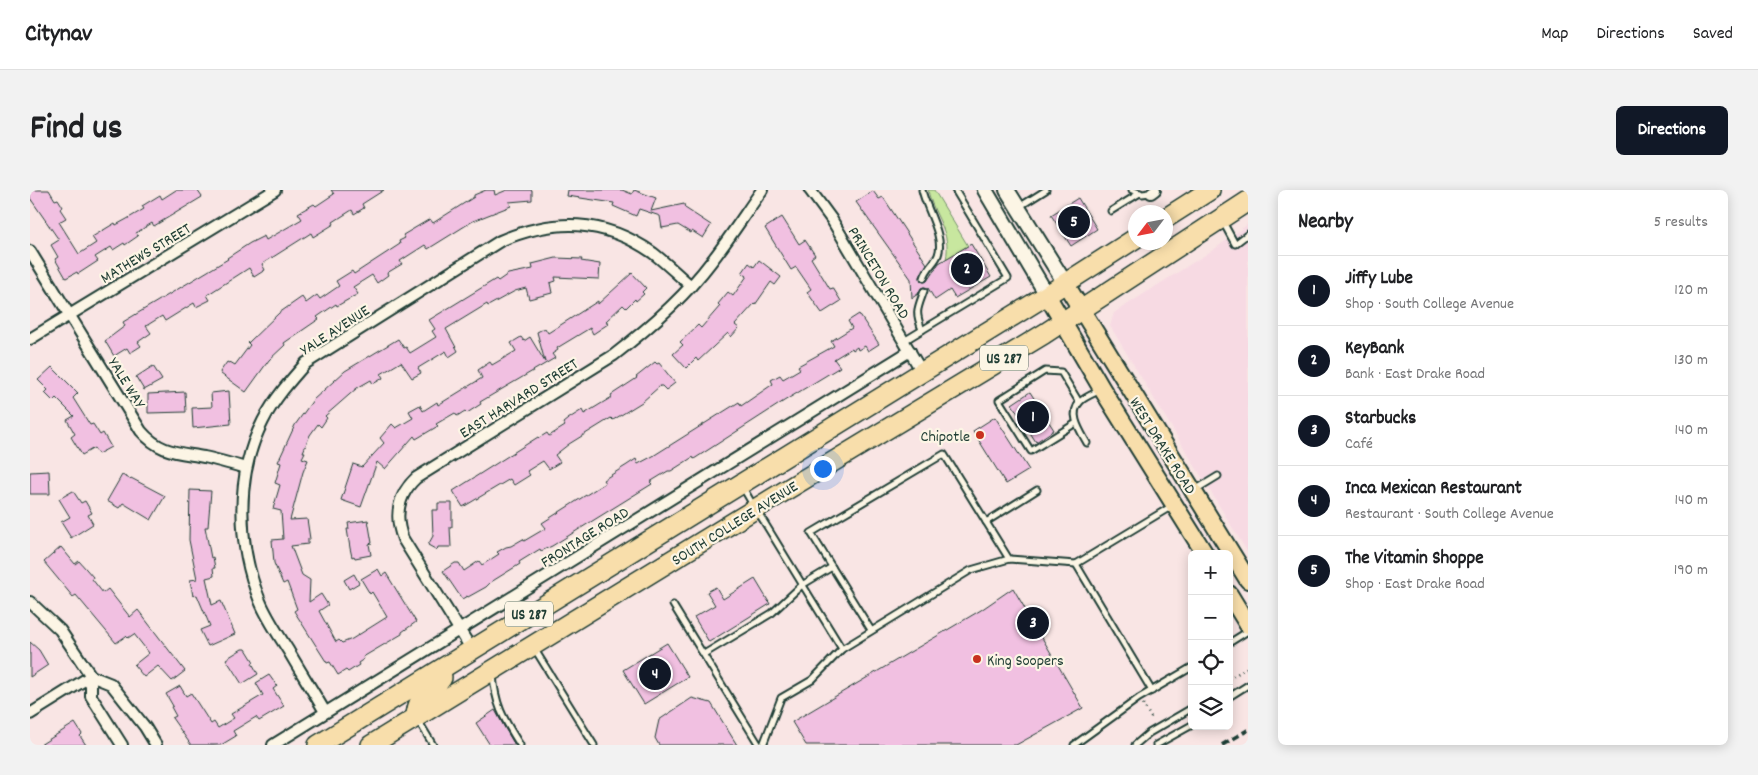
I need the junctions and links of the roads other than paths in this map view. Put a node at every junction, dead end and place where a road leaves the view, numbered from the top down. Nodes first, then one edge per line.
1 (275, 190) edge
2 (762, 190) edge
3 (810, 190) edge
4 (922, 190) edge
5 (955, 190) edge
6 (985, 190) edge
7 (1007, 190) edge
8 (1046, 190) edge
9 (1132, 190) edge
10 (1210, 190) edge
11 (1153, 191) edge
12 (1140, 193) junction
13 (1248, 201) edge
14 (1018, 207) junction
15 (1111, 211) dead end
16 (1173, 214) edge
17 (1221, 218) junction
18 (1248, 234) edge
19 (1128, 243) edge
20 (30, 251) edge
21 (924, 278) dead end
22 (1065, 283) junction
23 (691, 286) junction
24 (924, 291) dead end
25 (1047, 295) junction
26 (1081, 310) junction
27 (70, 315) junction
28 (1062, 322) junction
29 (922, 330) junction
30 (30, 339) edge
31 (904, 341) junction
32 (910, 351) junction
33 (922, 372) junction
34 (1102, 389) junction
35 (1079, 402) junction
36 (1076, 424) junction
37 (1088, 443) dead end
38 (1140, 448) junction
39 (246, 468) junction
40 (1218, 476) dead end
41 (741, 484) junction
42 (1037, 490) dead end
43 (1193, 492) junction
44 (1175, 505) junction
45 (755, 508) junction
46 (986, 522) junction
47 (1203, 550) edge
48 (1223, 550) edge
49 (1009, 560) junction
50 (1076, 564) junction
51 (832, 567) junction
52 (1239, 569) edge
53 (802, 585) junction
54 (1230, 595) edge
55 (30, 602) edge
56 (673, 605) dead end
57 (1248, 625) edge
58 (460, 630) junction
59 (872, 630) junction
60 (1248, 631) edge
61 (1233, 640) edge
62 (533, 646) junction
63 (842, 649) junction
64 (472, 650) junction
65 (704, 654) junction
66 (441, 669) junction
67 (1188, 669) edge
68 (493, 671) junction
69 (91, 676) junction
70 (1248, 685) edge
71 (1152, 690) junction
72 (1233, 694) edge
73 (1188, 710) edge
74 (325, 712) junction
75 (30, 714) edge
76 (416, 717) junction
77 (1188, 727) edge
78 (122, 745) edge
79 (156, 745) edge
80 (273, 745) edge
81 (318, 745) edge
82 (371, 745) edge
83 (433, 745) edge
84 (520, 745) edge
85 (594, 745) edge
86 (759, 745) edge
87 (763, 745) edge
88 (1074, 745) edge
89 (1135, 745) edge
90 (1156, 745) edge

1 - 27 street, MATHEWS STREET
2 - 23 street, EAST HARVARD STREET
3 - 31 street, PRINCETON ROAD
4 - 21 lane
5 - 29 lane
6 - 25 main road
7 - 14 main road
8 - 14 lane
9 - 12 lane
10 - 16 highway
11 - 12 lane
12 - 15 lane
13 - 17 highway, SOUTH COLLEGE AVENUE / US 287
14 - 22 main road
17 - 18 lane
17 - 26 highway, SOUTH COLLEGE AVENUE / US 287
19 - 22 highway, SOUTH COLLEGE AVENUE / US 287
20 - 27 street, YALE WAY
22 - 25 highway, SOUTH COLLEGE AVENUE / US 287
22 - 26 main road, WEST DRAKE ROAD
23 - 39 street, YALE AVENUE
23 - 58 street, EAST HARVARD STREET
24 - 29 lane
25 - 28 main road, WEST DRAKE ROAD
25 - 33 highway, SOUTH COLLEGE AVENUE / US 287
26 - 28 highway, SOUTH COLLEGE AVENUE / US 287
26 - 43 main road, WEST DRAKE ROAD
27 - 30 street, MATHEWS STREET
27 - 39 street, YALE WAY
28 - 34 main road, WEST DRAKE ROAD
28 - 45 highway, SOUTH COLLEGE AVENUE / US 287
29 - 31 lane
31 - 32 street, PRINCETON ROAD
32 - 33 street, PRINCETON ROAD
32 - 58 street, FRONTAGE ROAD
33 - 41 highway, SOUTH COLLEGE AVENUE / US 287
34 - 35 lane
34 - 38 main road, WEST DRAKE ROAD
35 - 36 lane
35 - 36 lane
36 - 37 lane
38 - 43 main road
38 - 44 main road, WEST DRAKE ROAD
39 - 74 street, YALE AVENUE
40 - 43 lane
41 - 45 lane
41 - 64 highway, SOUTH COLLEGE AVENUE / US 287
42 - 46 lane
43 - 52 main road, WEST DRAKE ROAD
44 - 47 main road, WEST DRAKE ROAD
44 - 48 main road
44 - 50 lane
45 - 53 lane
45 - 62 highway, SOUTH COLLEGE AVENUE / US 287
46 - 49 lane
46 - 51 lane
49 - 50 lane
49 - 59 lane
50 - 71 lane
51 - 53 lane
51 - 59 lane
53 - 63 lane
53 - 65 lane
54 - 57 main road
55 - 69 street
56 - 65 lane
58 - 64 street, EAST HARVARD STREET
58 - 74 street, FRONTAGE ROAD
59 - 63 lane
60 - 61 lane
62 - 68 highway, SOUTH COLLEGE AVENUE / US 287
62 - 85 lane
63 - 87 lane
64 - 66 highway, SOUTH COLLEGE AVENUE / US 287
65 - 86 lane
66 - 76 highway
66 - 81 highway, SOUTH COLLEGE AVENUE / US 287
67 - 71 lane
68 - 76 highway, SOUTH COLLEGE AVENUE / US 287
68 - 84 lane
69 - 75 street
69 - 78 street
69 - 79 street
70 - 72 lane
71 - 88 lane
73 - 89 lane
74 - 80 street, FRONTAGE ROAD
76 - 82 highway, SOUTH COLLEGE AVENUE / US 287
76 - 83 lane
77 - 90 lane

